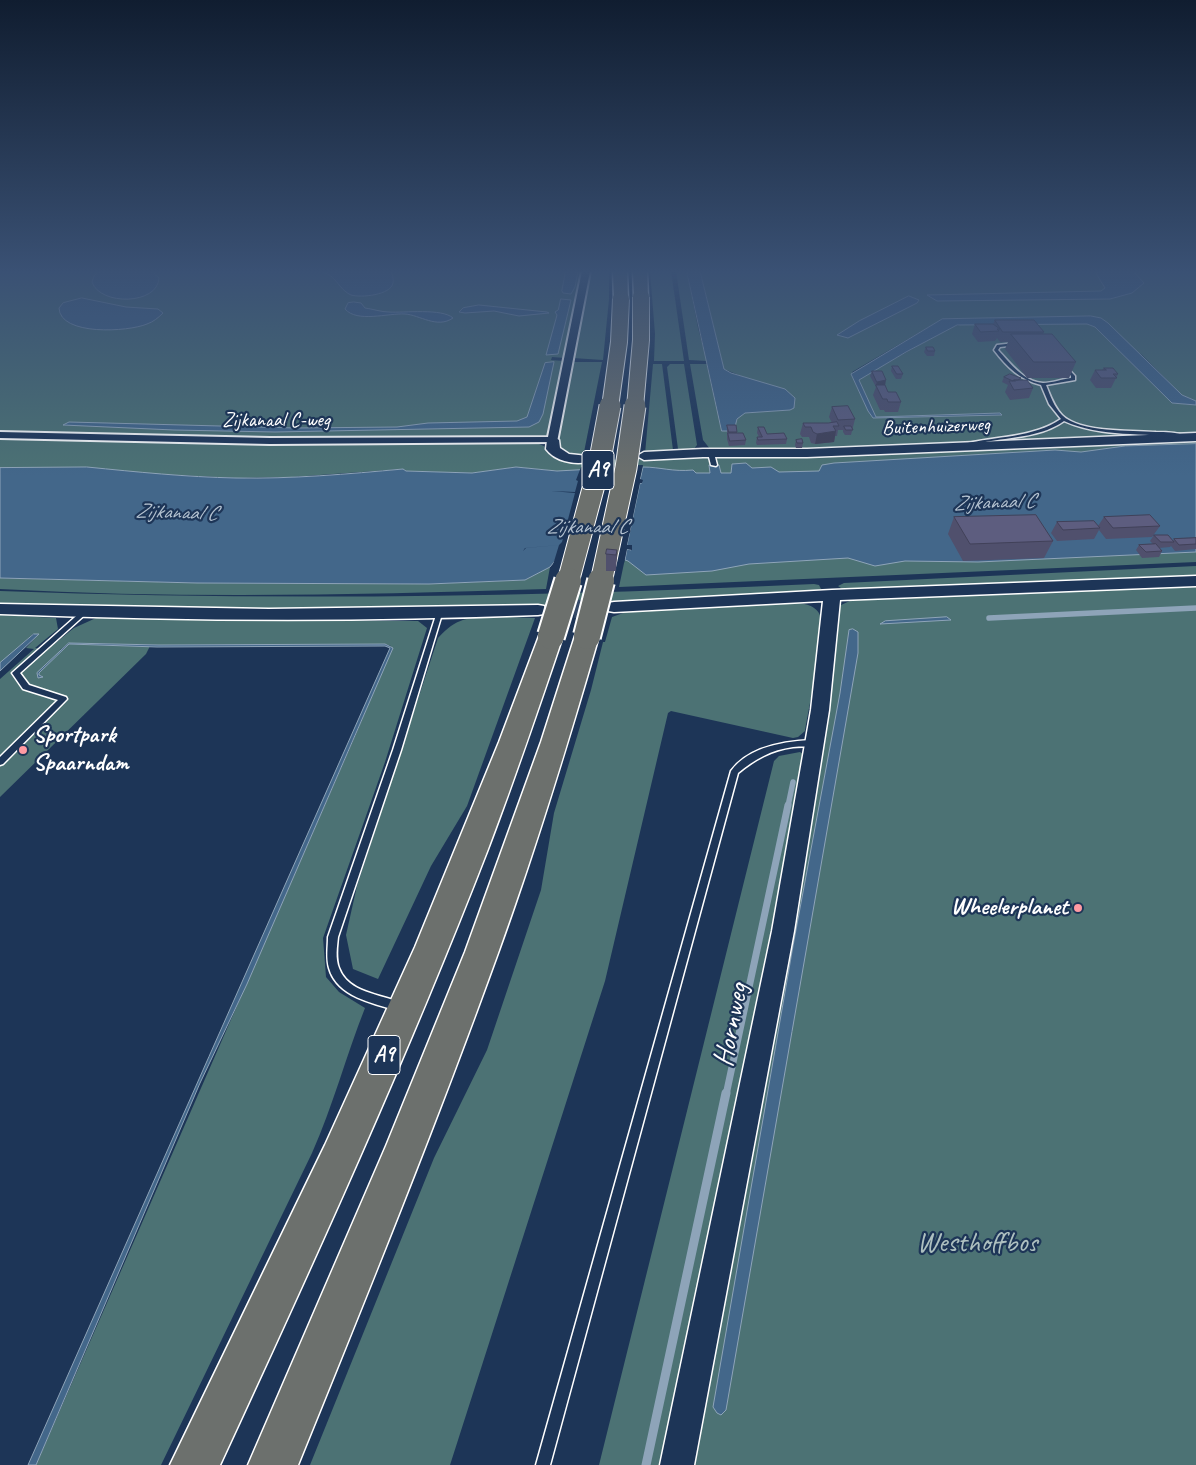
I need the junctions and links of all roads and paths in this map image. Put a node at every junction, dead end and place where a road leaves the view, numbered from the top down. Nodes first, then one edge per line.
1 (573, 339) edge
2 (618, 339) edge
3 (640, 339) edge
4 (1025, 344) edge
5 (1060, 360) edge
6 (1043, 384) junction
7 (1064, 419) junction
8 (0, 435) edge
9 (1194, 437) edge
10 (553, 440) junction
11 (965, 445) junction
12 (644, 456) dead end
13 (583, 459) dead end
14 (712, 459) joint
15 (1196, 581) edge
16 (832, 595) junction
17 (614, 607) tunnel mouth
18 (0, 609) edge
19 (85, 612) junction
20 (439, 614) junction
21 (544, 623) junction
22 (814, 743) junction
23 (0, 762) edge
24 (405, 1008) junction
25 (195, 1465) edge
26 (272, 1465) edge
27 (543, 1465) edge
28 (677, 1465) edge

1 - 10 street
2 - 21 highway, A9, bridge
3 - 26 highway, A9, bridge
4 - 6 lane
5 - 6 lane
6 - 7 lane
7 - 9 lane
7 - 11 lane
8 - 10 street, Zijkanaal C-weg
9 - 11 street, Buitenhuizerweg
10 - 13 street
11 - 14 street, Buitenhuizerweg
12 - 14 street, Buitenhuizerweg
15 - 16 street
16 - 17 street
16 - 22 street, Hornweg
18 - 19 street
19 - 20 street
19 - 23 lane
20 - 21 street
20 - 24 lane
21 - 24 highway, A9
22 - 27 lane
22 - 28 street, Hornweg
24 - 25 highway, A9

